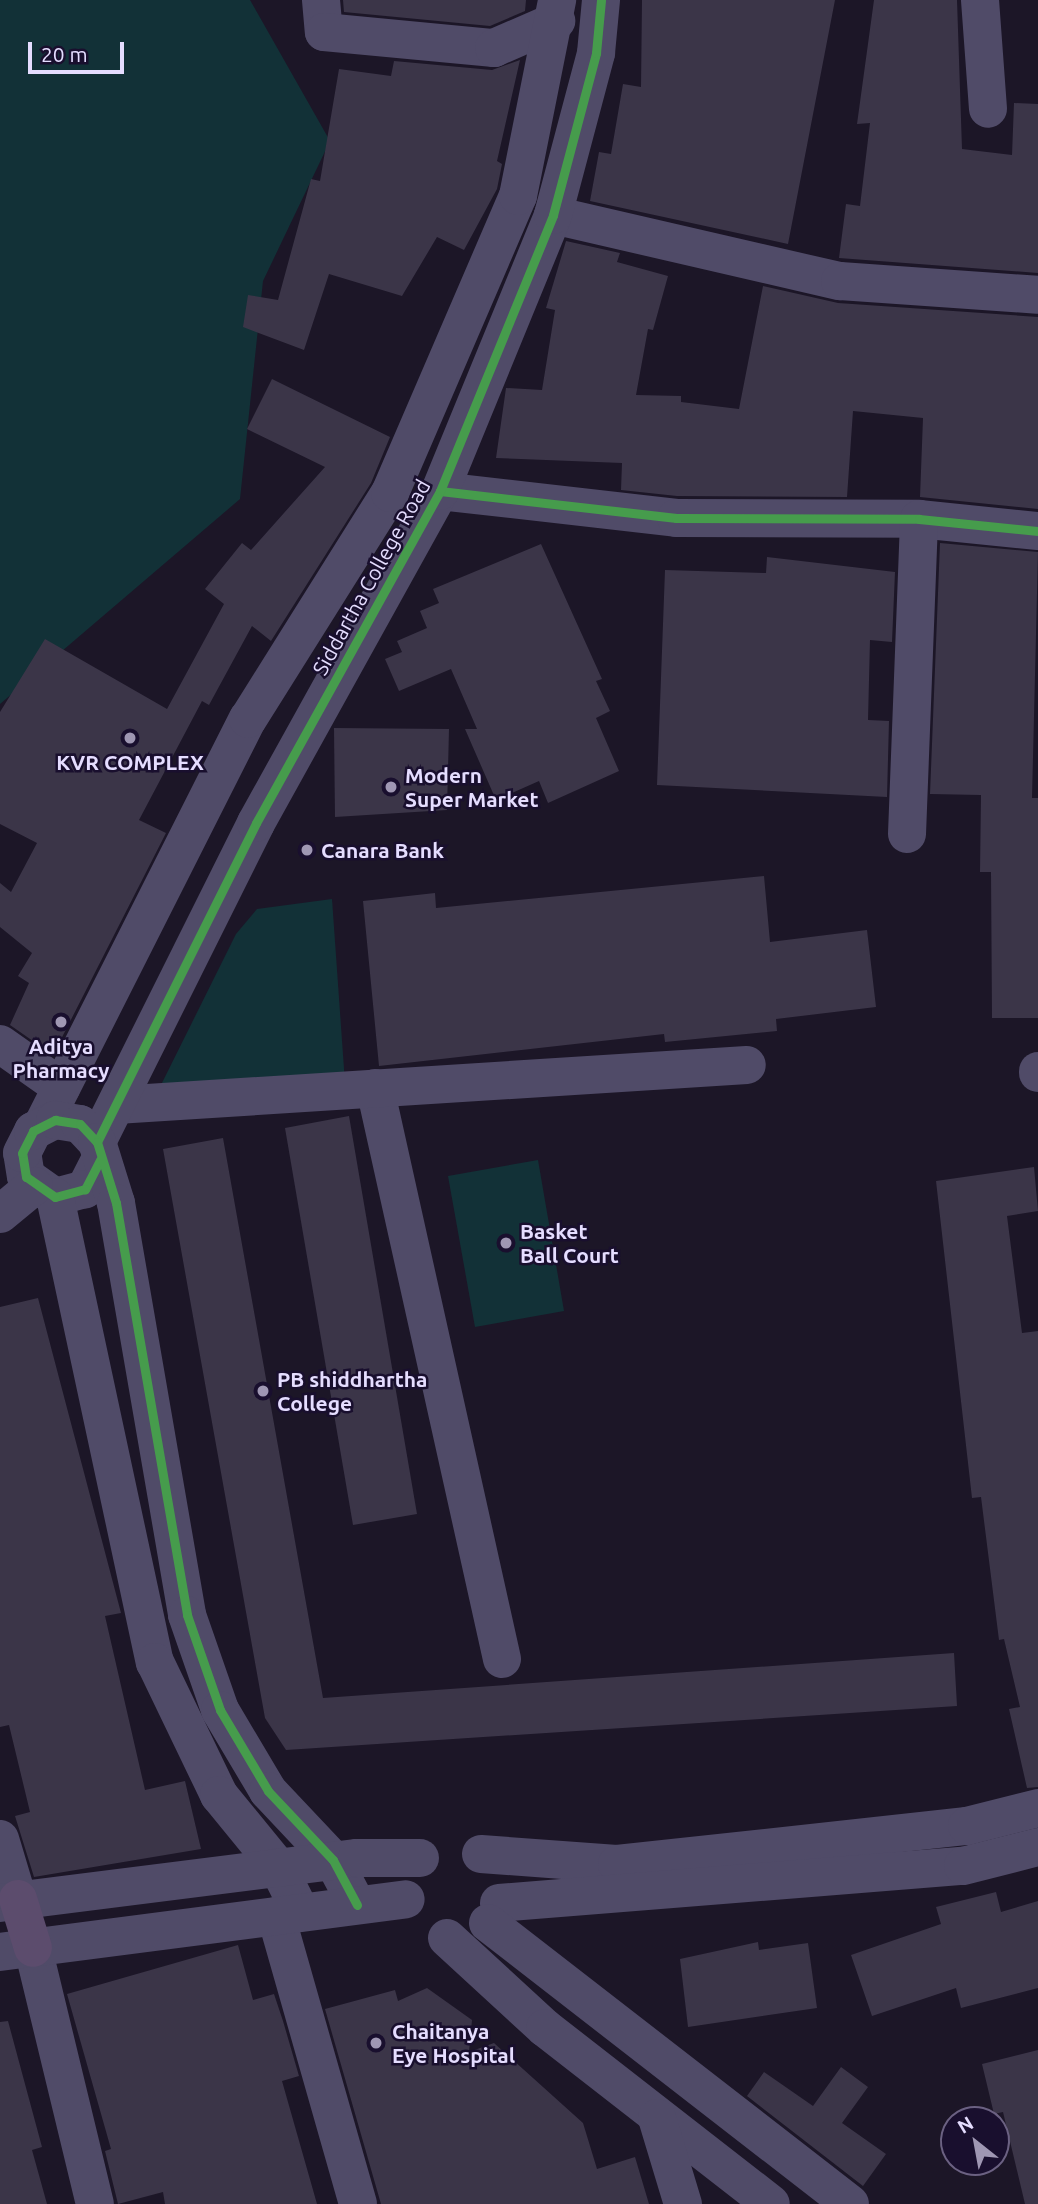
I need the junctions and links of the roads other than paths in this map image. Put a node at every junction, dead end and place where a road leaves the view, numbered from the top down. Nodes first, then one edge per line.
1 (321, 0) edge
2 (601, 0) edge
3 (980, 0) edge
4 (556, 11) edge
5 (988, 109) dead end
6 (553, 215) junction
7 (1038, 295) edge
8 (440, 491) junction
9 (919, 519) junction
10 (1038, 531) edge
11 (907, 834) dead end
12 (0, 1044) edge
13 (747, 1065) dead end
14 (61, 1087) junction
15 (375, 1088) junction
16 (116, 1105) junction
17 (98, 1151) junction
18 (31, 1165) edge
19 (0, 1214) edge
20 (502, 1659) dead end
21 (1038, 1808) edge
22 (0, 1839) edge
23 (1038, 1847) edge
24 (481, 1854) junction
25 (420, 1858) junction
26 (333, 1860) junction
27 (278, 1867) junction
28 (406, 1899) junction
29 (9, 1901) edge
30 (357, 1905) junction
31 (493, 1913) junction
32 (289, 1914) junction
33 (447, 1938) junction
34 (16, 1950) edge
35 (657, 2118) junction
36 (95, 2204) edge
37 (358, 2204) edge
38 (684, 2204) edge
39 (771, 2204) edge
40 (850, 2204) edge

1 - 4 street
2 - 6 street, Siddartha College Road
3 - 5 street
4 - 14 street, Siddartha College Road
6 - 7 street
6 - 8 street, Siddartha College Road
8 - 9 street
8 - 16 street, Siddartha College Road
9 - 10 street
9 - 11 street
12 - 14 street
13 - 15 street
14 - 18 street, Siddartha College Road
15 - 16 street
15 - 20 street
16 - 17 street, Siddartha College Road
17 - 18 street
17 - 18 street, Siddartha College Road
17 - 26 street
18 - 19 street
18 - 27 street
21 - 24 street
22 - 29 street
23 - 31 street
24 - 25 street
24 - 31 street
25 - 26 street
25 - 28 street
26 - 27 street
26 - 30 street
27 - 29 street
27 - 32 street
28 - 30 street
28 - 33 street
29 - 34 main road
30 - 32 street
31 - 33 street
31 - 40 street
32 - 34 street
32 - 37 street
33 - 35 street
34 - 36 street
35 - 38 street
35 - 39 street

